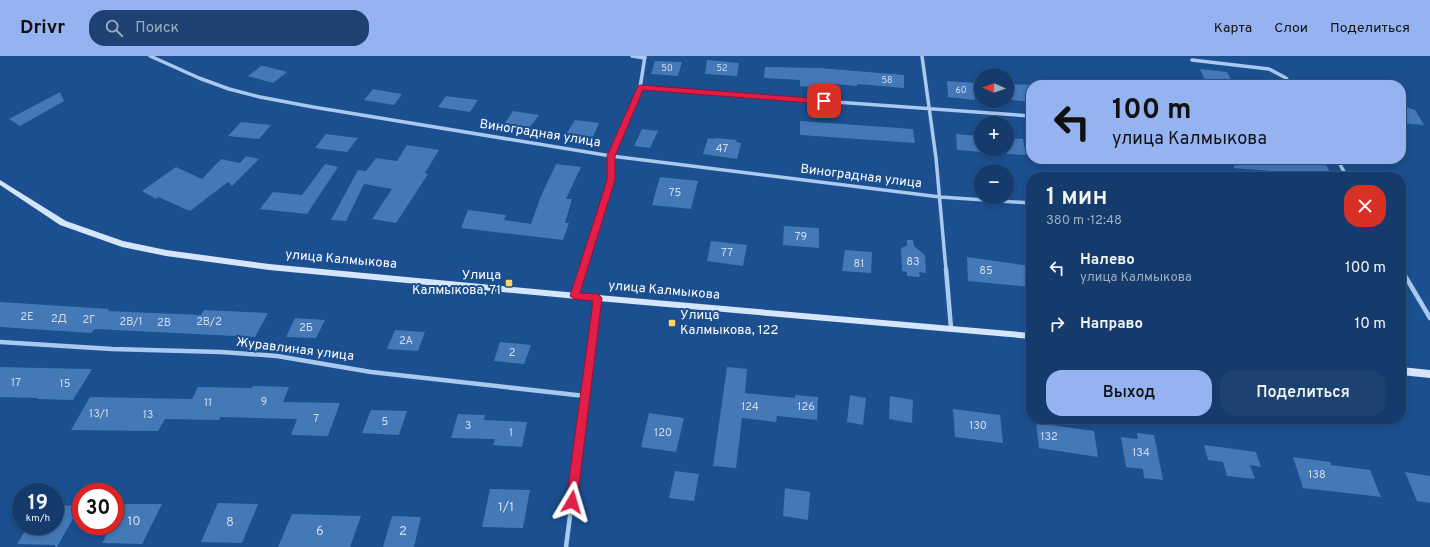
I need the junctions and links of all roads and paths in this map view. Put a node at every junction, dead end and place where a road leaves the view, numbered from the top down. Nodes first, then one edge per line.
1 (150, 56) edge
2 (632, 56) edge
3 (922, 56) edge
4 (645, 57) edge
5 (1192, 60) dead end
6 (1287, 80) edge
7 (640, 88) junction
8 (931, 109) junction
9 (1026, 116) edge
10 (611, 156) junction
11 (0, 182) edge
12 (940, 197) junction
13 (1026, 203) edge
14 (1406, 277) edge
15 (574, 296) junction
16 (598, 298) junction
17 (1430, 318) edge
18 (950, 328) junction
19 (1026, 336) edge
20 (0, 342) edge
21 (1406, 372) edge
22 (1430, 374) edge
23 (585, 396) junction
24 (566, 547) edge

1 - 10 street, Виноградная улица
2 - 4 street
3 - 8 street
4 - 7 street
5 - 6 street
7 - 8 street
7 - 10 street
8 - 9 street
8 - 12 street
10 - 12 street, Виноградная улица
10 - 15 street
11 - 15 main road, улица Калмыкова
12 - 13 street, Виноградная улица
12 - 18 street
14 - 17 street
15 - 16 main road, улица Калмыкова
16 - 18 main road, улица Калмыкова
16 - 23 street
18 - 19 main road, улица Калмыкова
20 - 23 street, Журавлиная улица
21 - 22 main road
23 - 24 street

